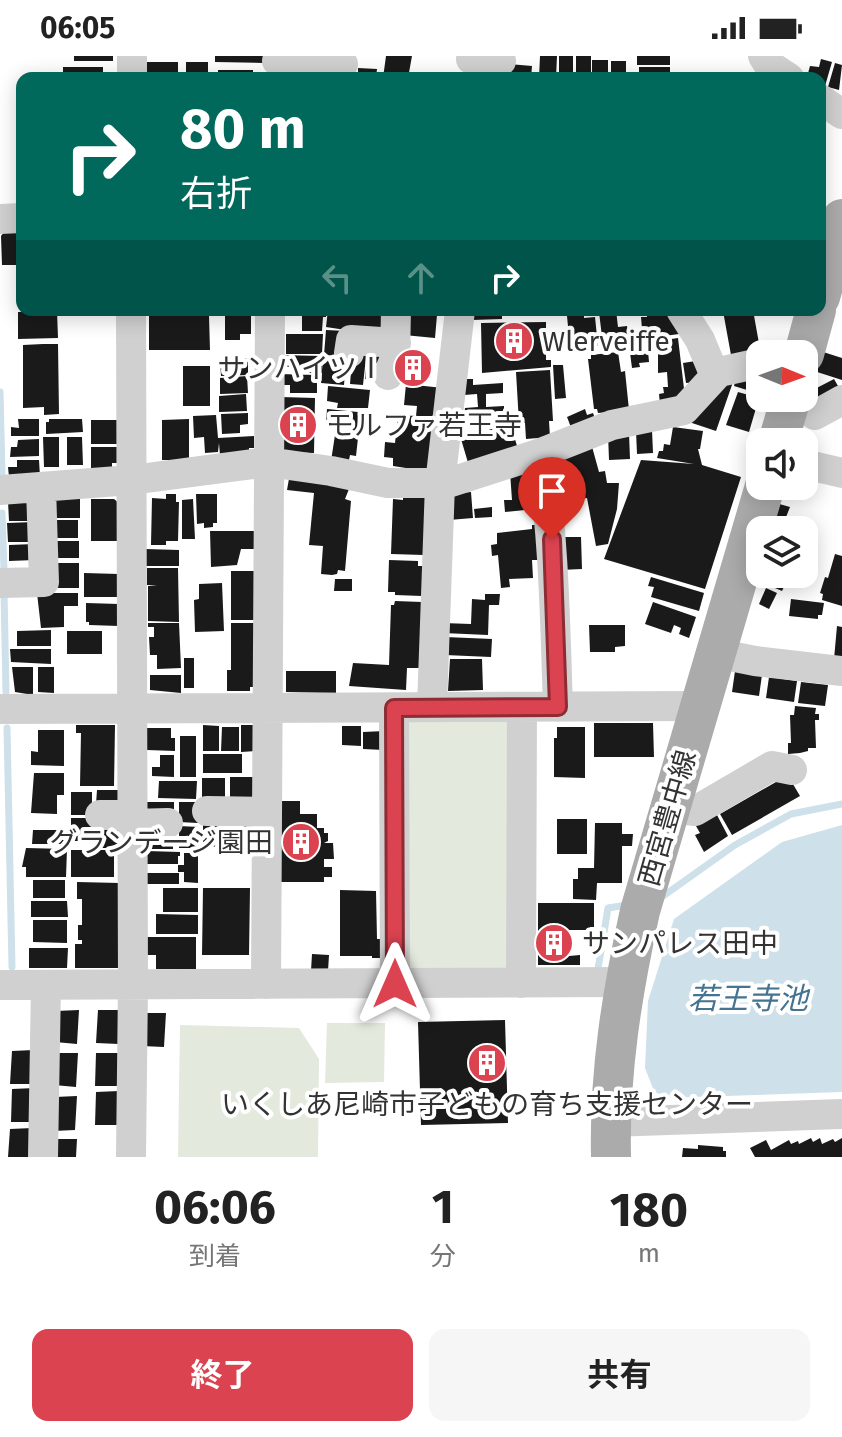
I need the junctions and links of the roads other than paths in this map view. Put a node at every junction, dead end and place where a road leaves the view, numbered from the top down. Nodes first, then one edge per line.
1 (763, 56) edge
2 (501, 61) dead end
3 (343, 64) dead end
4 (470, 64) edge
5 (276, 65) edge
6 (780, 72) edge
7 (837, 219) edge
8 (826, 269) edge
9 (131, 316) edge
10 (270, 316) edge
11 (396, 316) edge
12 (459, 316) edge
13 (685, 316) edge
14 (814, 316) edge
15 (808, 340) edge
16 (396, 343) junction
17 (349, 353) dead end
18 (746, 366) edge
19 (388, 375) dead end
20 (715, 376) junction
21 (842, 400) edge
22 (811, 412) edge
23 (541, 453) junction
24 (268, 462) junction
25 (818, 467) edge
26 (842, 473) edge
27 (131, 480) junction
28 (440, 484) junction
29 (41, 487) junction
30 (0, 490) edge
31 (761, 500) edge
32 (0, 583) edge
33 (715, 653) junction
34 (842, 671) edge
35 (699, 706) junction
36 (432, 707) junction
37 (522, 707) junction
38 (558, 707) junction
39 (267, 708) junction
40 (394, 708) junction
41 (0, 709) edge
42 (132, 709) junction
43 (792, 770) dead end
44 (669, 808) junction
45 (207, 811) dead end
46 (267, 812) junction
47 (100, 815) dead end
48 (132, 819) junction
49 (168, 823) dead end
50 (625, 982) junction
51 (521, 983) junction
52 (266, 984) junction
53 (395, 984) junction
54 (0, 985) edge
55 (133, 992) junction
56 (46, 995) junction
57 (842, 1114) edge
58 (610, 1139) edge
59 (43, 1157) edge
60 (131, 1157) edge

1 - 6 street
2 - 4 street
3 - 5 street
7 - 8 main road
9 - 27 street
10 - 24 street
11 - 16 street
12 - 28 street
13 - 20 street
14 - 15 main road
16 - 17 street
16 - 19 street
18 - 20 street
20 - 23 street
21 - 22 street
23 - 28 street
23 - 38 street
24 - 27 street
24 - 28 street
24 - 39 street
25 - 26 street
27 - 29 street
27 - 42 street
28 - 36 street
29 - 30 street
29 - 32 street
31 - 33 main road, 西宮豊中線
33 - 34 street
33 - 35 main road, 西宮豊中線
35 - 38 street
35 - 44 main road, 西宮豊中線
36 - 37 street
36 - 40 street
37 - 38 street
37 - 51 street
39 - 40 street
39 - 42 street
39 - 46 street
40 - 53 street
41 - 42 street
42 - 48 street
43 - 44 street
44 - 50 main road, 西宮豊中線
45 - 46 street
46 - 52 street
47 - 48 street
48 - 49 street
48 - 55 street
50 - 51 street
50 - 58 main road, 西宮豊中線
51 - 53 street
52 - 53 street
52 - 55 street
54 - 56 street
55 - 56 street
55 - 60 street
56 - 59 street
57 - 58 street

